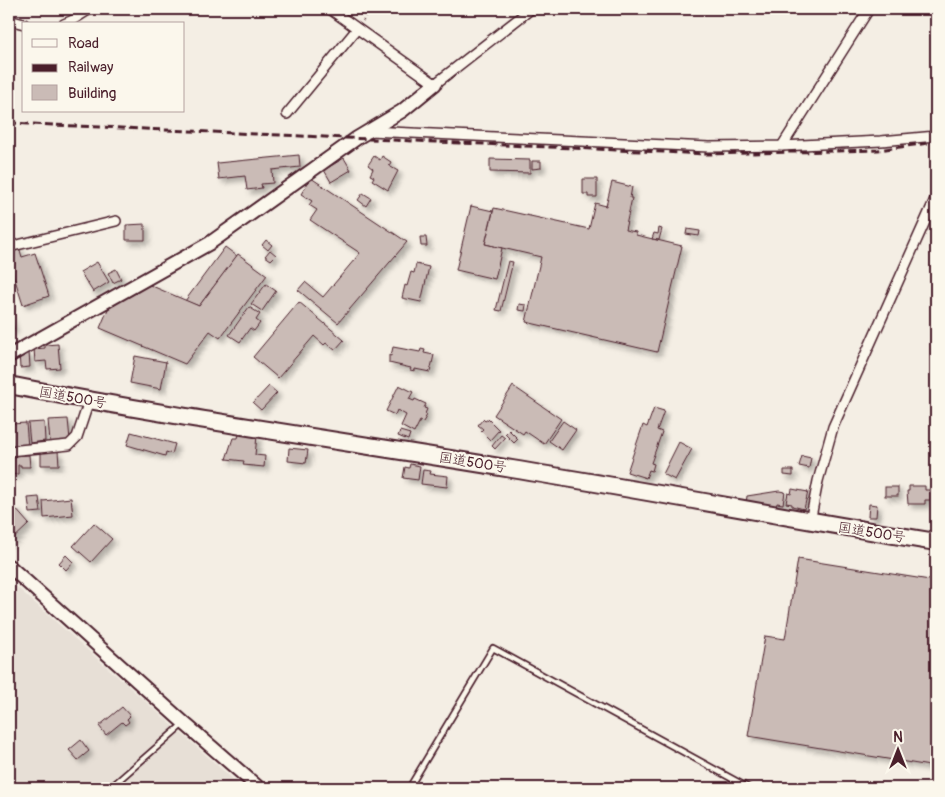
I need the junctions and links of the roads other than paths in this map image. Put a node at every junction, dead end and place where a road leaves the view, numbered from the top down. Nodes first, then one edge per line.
1 (90, 9) edge
2 (330, 9) edge
3 (531, 9) edge
4 (869, 9) edge
5 (9, 20) edge
6 (69, 22) edge
7 (22, 23) edge
8 (357, 29) junction
9 (435, 84) junction
10 (287, 114) dead end
11 (370, 131) junction
12 (936, 136) edge
13 (782, 146) junction
14 (936, 197) edge
15 (116, 221) dead end
16 (9, 248) edge
17 (9, 356) edge
18 (9, 385) edge
19 (88, 401) junction
20 (9, 451) edge
21 (810, 522) junction
22 (936, 542) edge
23 (9, 566) edge
24 (184, 724) junction
25 (110, 788) edge
26 (259, 788) edge
27 (409, 788) edge
28 (749, 788) edge

1 - 6 street
2 - 8 street
3 - 9 street
4 - 13 street
5 - 7 street
8 - 9 street
8 - 10 street
9 - 11 street
11 - 13 street
11 - 17 street
12 - 13 street
14 - 21 street
15 - 16 street
18 - 19 highway, 国道500号
19 - 20 street
19 - 21 highway, 国道500号
21 - 22 highway, 国道500号
23 - 24 street
24 - 25 lane
24 - 26 street
27 - 28 lane

